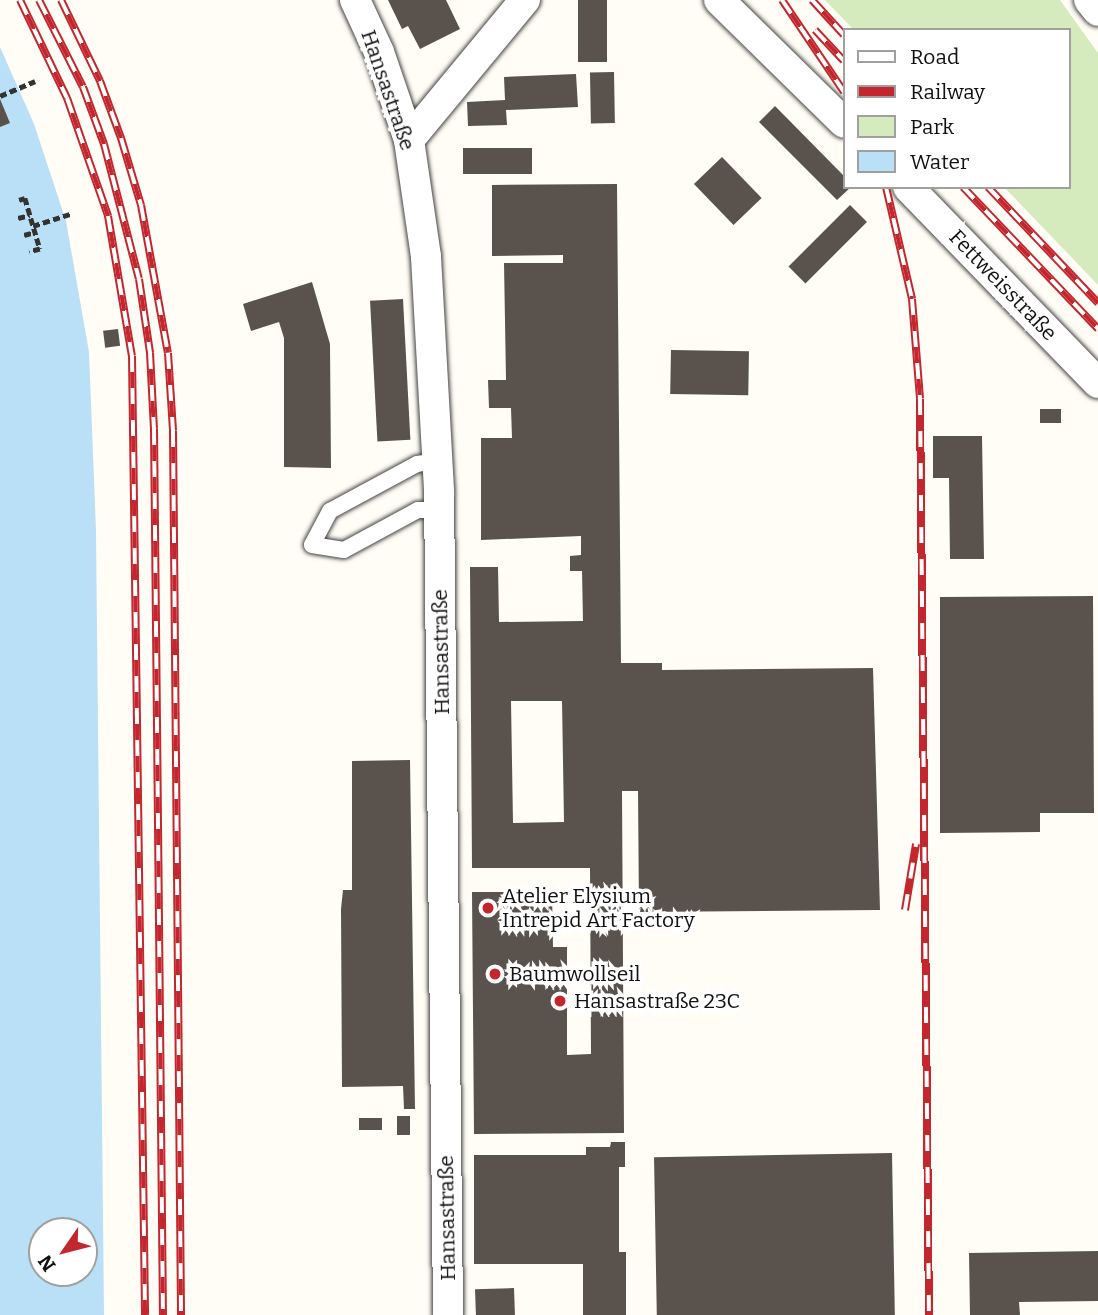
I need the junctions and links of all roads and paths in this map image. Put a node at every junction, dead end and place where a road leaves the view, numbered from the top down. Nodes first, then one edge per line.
1 (355, 0) edge
2 (525, 0) edge
3 (719, 0) edge
4 (1089, 0) edge
5 (1096, 0) edge
6 (1098, 5) edge
7 (1098, 11) edge
8 (35, 81) dead end
9 (0, 96) edge
10 (842, 121) edge
11 (409, 140) junction
12 (910, 189) edge
13 (19, 200) dead end
14 (71, 214) dead end
15 (30, 215) junction
16 (18, 218) dead end
17 (34, 229) junction
18 (23, 235) dead end
19 (29, 252) dead end
20 (1098, 383) edge
21 (438, 461) junction
22 (440, 510) junction
23 (448, 1315) edge

1 - 11 street, Hansastraße
2 - 11 street
3 - 10 street
4 - 7 street
5 - 6 street
8 - 9 path
11 - 21 street, Hansastraße
12 - 20 street, Fettweisstraße
13 - 15 path
14 - 17 path
15 - 16 path
15 - 17 path
17 - 18 path
17 - 19 path
21 - 22 street, Hansastraße
21 - 22 lane
22 - 23 street, Hansastraße

